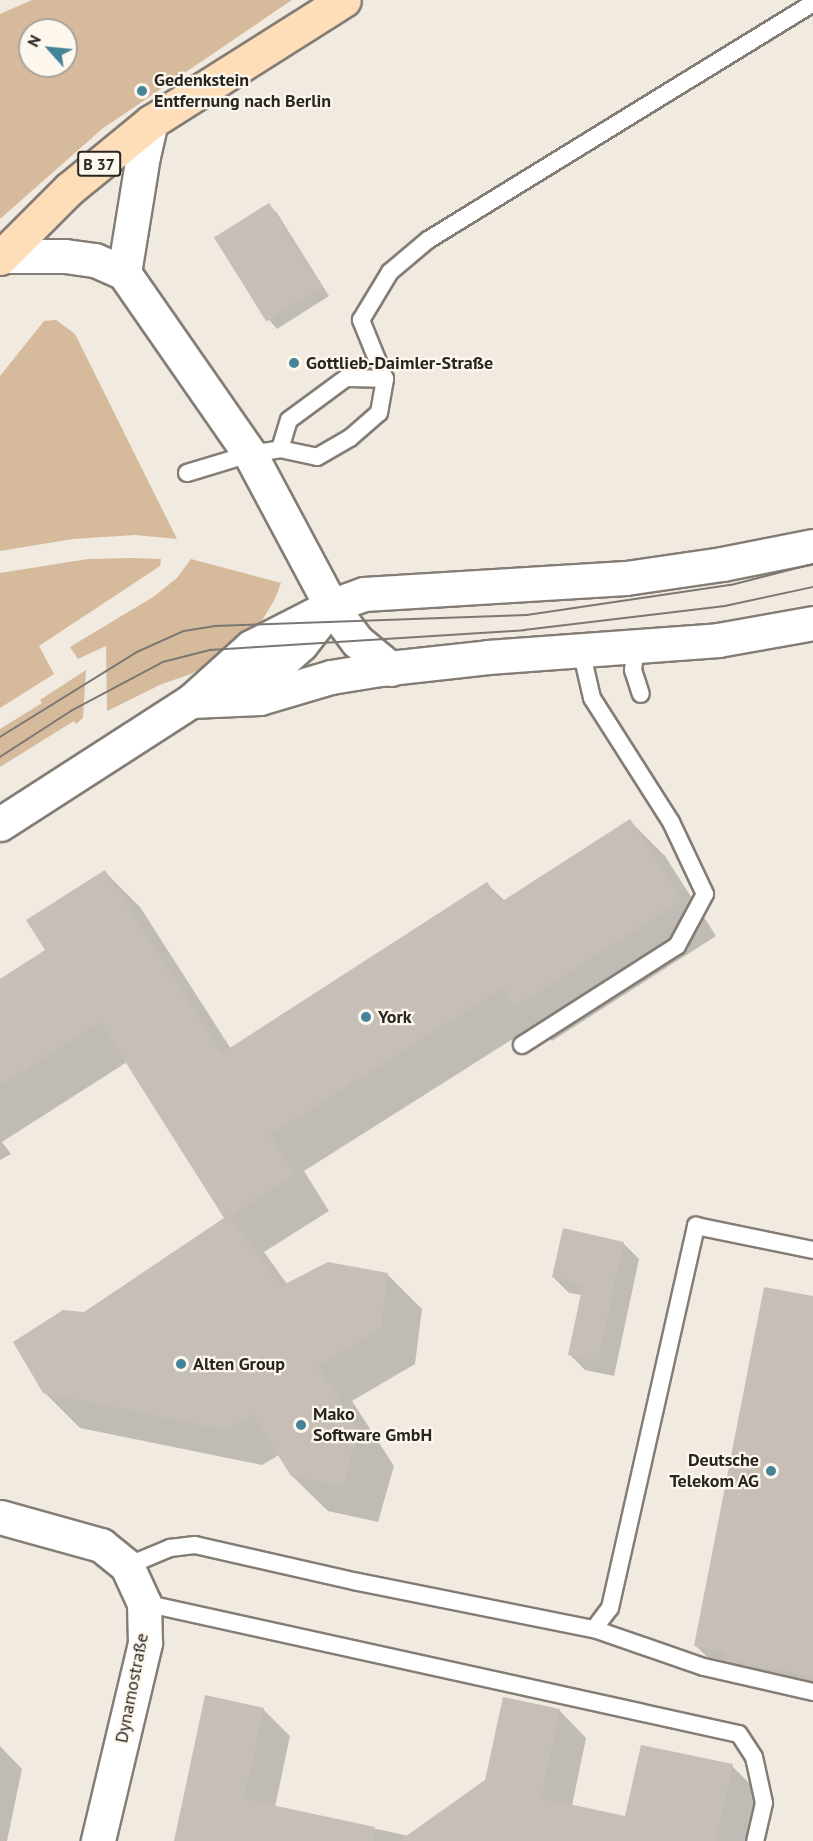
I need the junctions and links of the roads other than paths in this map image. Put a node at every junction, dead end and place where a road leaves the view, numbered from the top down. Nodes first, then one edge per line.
1 (344, 0) edge
2 (813, 3) edge
3 (151, 122) junction
4 (1, 257) edge
5 (124, 273) junction
6 (385, 379) junction
7 (265, 451) junction
8 (187, 474) dead end
9 (813, 546) edge
10 (331, 606) junction
11 (813, 623) edge
12 (636, 646) junction
13 (581, 650) junction
14 (391, 669) junction
15 (641, 694) dead end
16 (191, 701) junction
17 (0, 824) edge
18 (522, 1045) dead end
19 (813, 1250) edge
20 (0, 1517) edge
21 (127, 1566) junction
22 (144, 1603) junction
23 (594, 1629) junction
24 (813, 1692) edge
25 (98, 1841) edge
26 (755, 1841) edge

1 - 3 main road, B 37
2 - 6 lane
3 - 4 main road, B 37
3 - 5 street
4 - 5 street
5 - 7 street
6 - 7 lane
6 - 7 lane
7 - 8 lane
7 - 10 street
9 - 10 street
10 - 14 street
10 - 16 street
11 - 12 street
12 - 13 street
12 - 15 lane
13 - 14 street
13 - 18 lane
14 - 16 street
16 - 17 street
19 - 23 lane
20 - 21 street, Dynamostraße
21 - 22 street, Dynamostraße
21 - 23 lane
22 - 25 street, Dynamostraße
22 - 26 lane
23 - 24 lane

